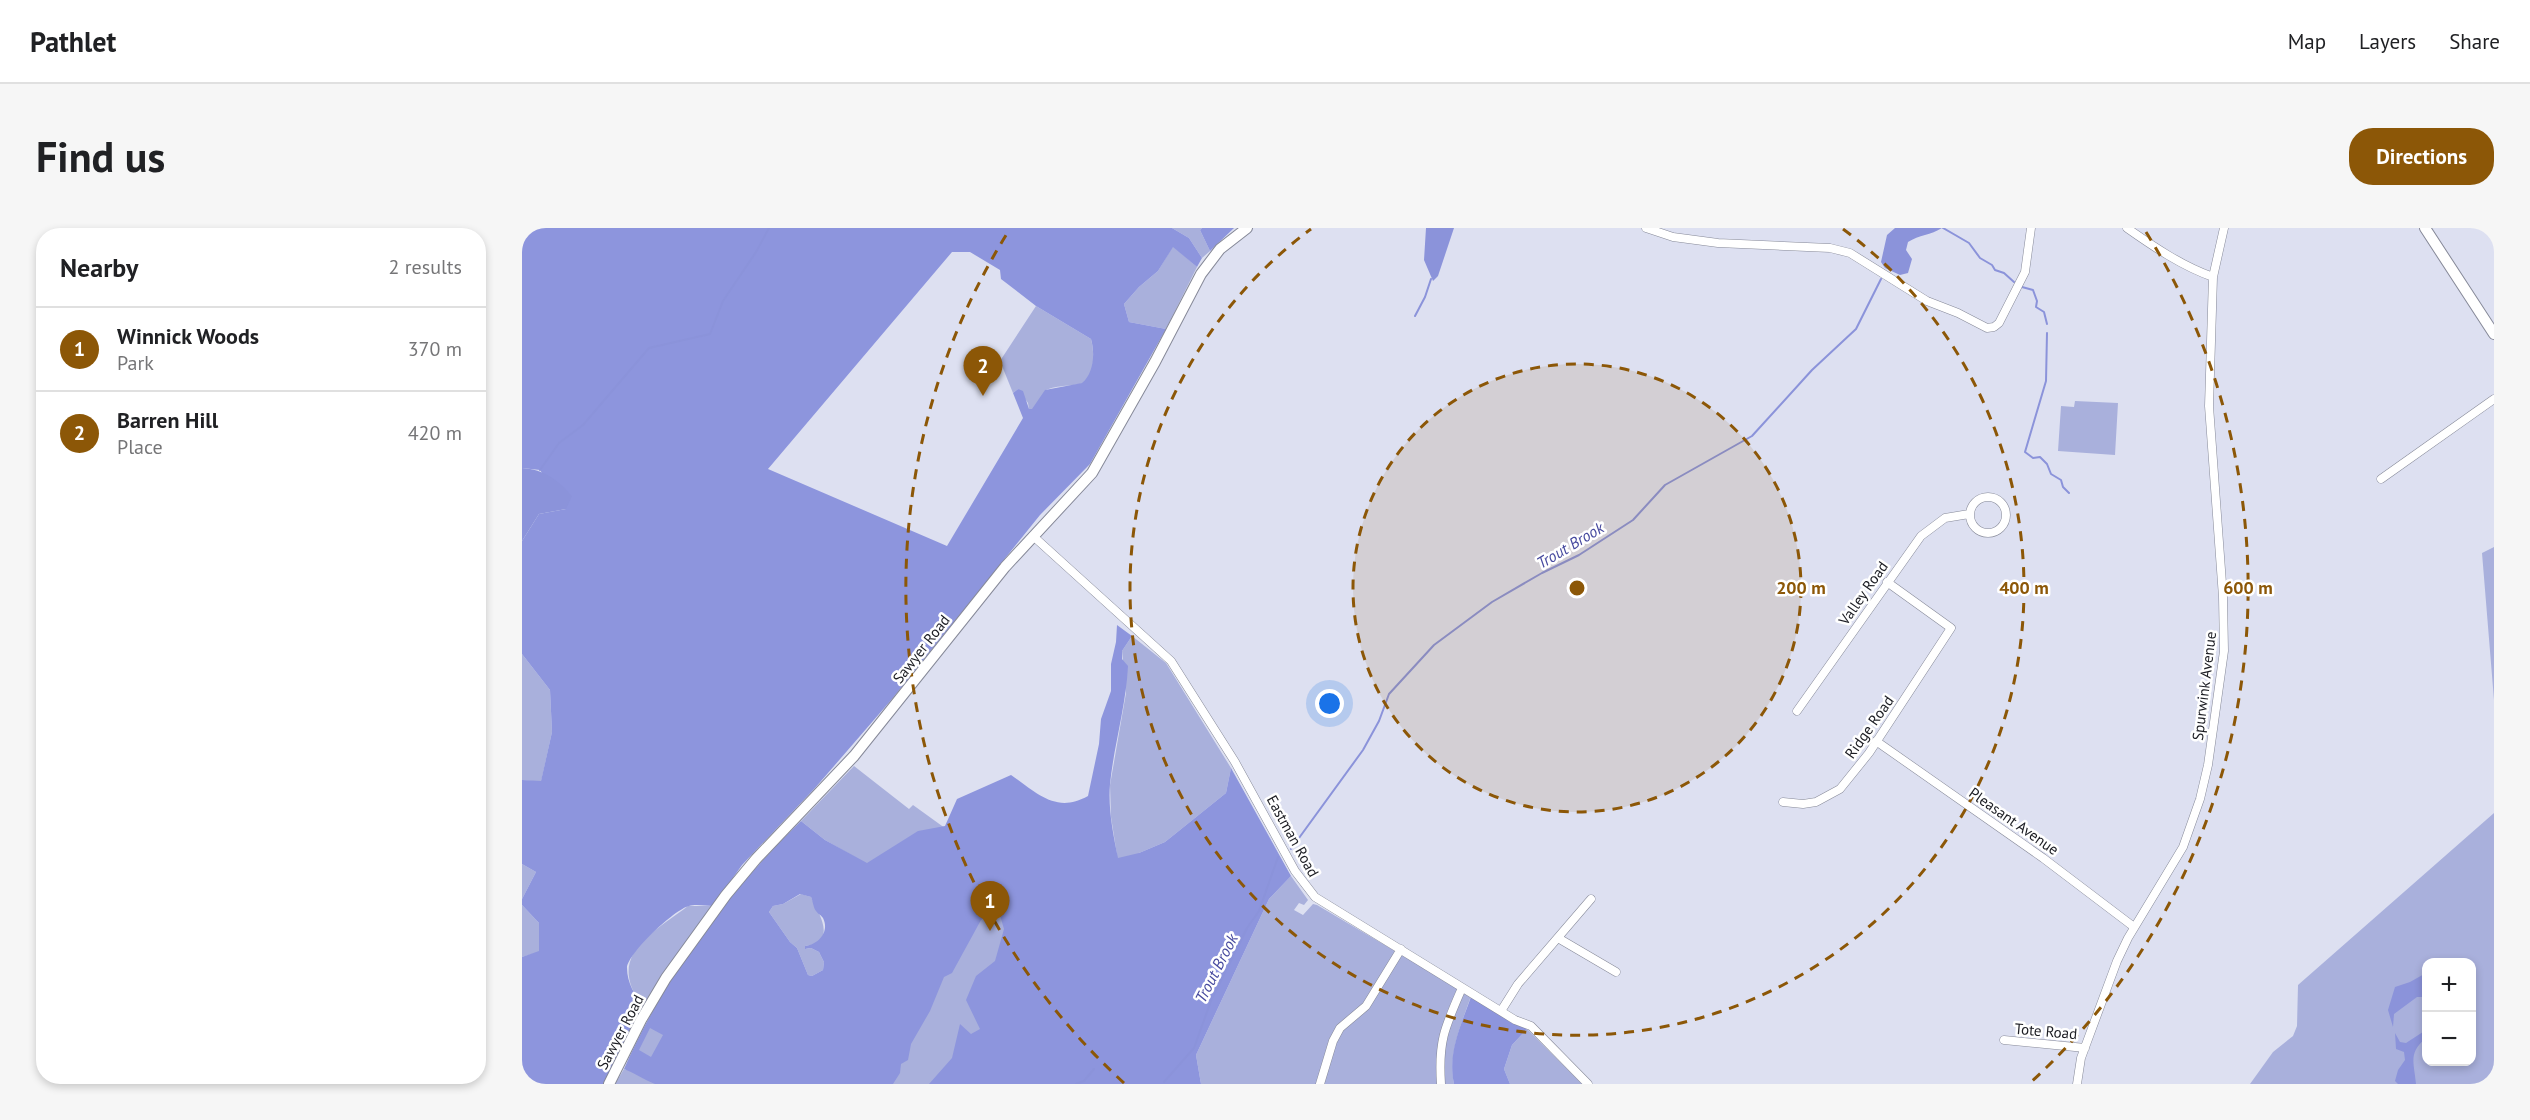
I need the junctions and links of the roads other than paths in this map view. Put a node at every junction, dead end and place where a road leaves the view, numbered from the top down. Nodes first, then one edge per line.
1 (1247, 228) edge
2 (1646, 228) edge
3 (2031, 228) edge
4 (2127, 228) edge
5 (2224, 228) edge
6 (2425, 228) edge
7 (2213, 277) junction
8 (2494, 334) edge
9 (2494, 399) edge
10 (2381, 480) dead end
11 (1970, 514) junction
12 (1033, 537) junction
13 (1887, 582) junction
14 (1797, 711) dead end
15 (1876, 741) junction
16 (1783, 802) dead end
17 (1591, 899) dead end
18 (2134, 927) junction
19 (1558, 938) junction
20 (1401, 949) junction
21 (1616, 972) dead end
22 (1462, 988) junction
23 (1501, 1011) junction
24 (2004, 1040) dead end
25 (2085, 1048) junction
26 (609, 1084) edge
27 (1320, 1084) edge
28 (1441, 1084) edge
29 (1588, 1084) edge
30 (2077, 1084) edge

1 - 12 street, Sawyer Road
2 - 3 street
4 - 7 street
5 - 7 street, Spurwink Avenue
6 - 8 street
7 - 18 street, Spurwink Avenue
9 - 10 street
11 - 11 street, Valley Road
11 - 13 street, Valley Road
12 - 20 street, Eastman Road
12 - 26 street, Sawyer Road
13 - 14 street, Valley Road
13 - 15 street, Ridge Road
15 - 16 street, Ridge Road
15 - 18 street, Pleasant Avenue
17 - 19 street
18 - 25 street, Spurwink Avenue
19 - 21 street
19 - 23 street
20 - 22 street, Eastman Road
20 - 27 street
22 - 23 street, Eastman Road
22 - 28 street
23 - 29 street, Eastman Road
24 - 25 street, Tote Road
25 - 30 street, Spurwink Avenue

